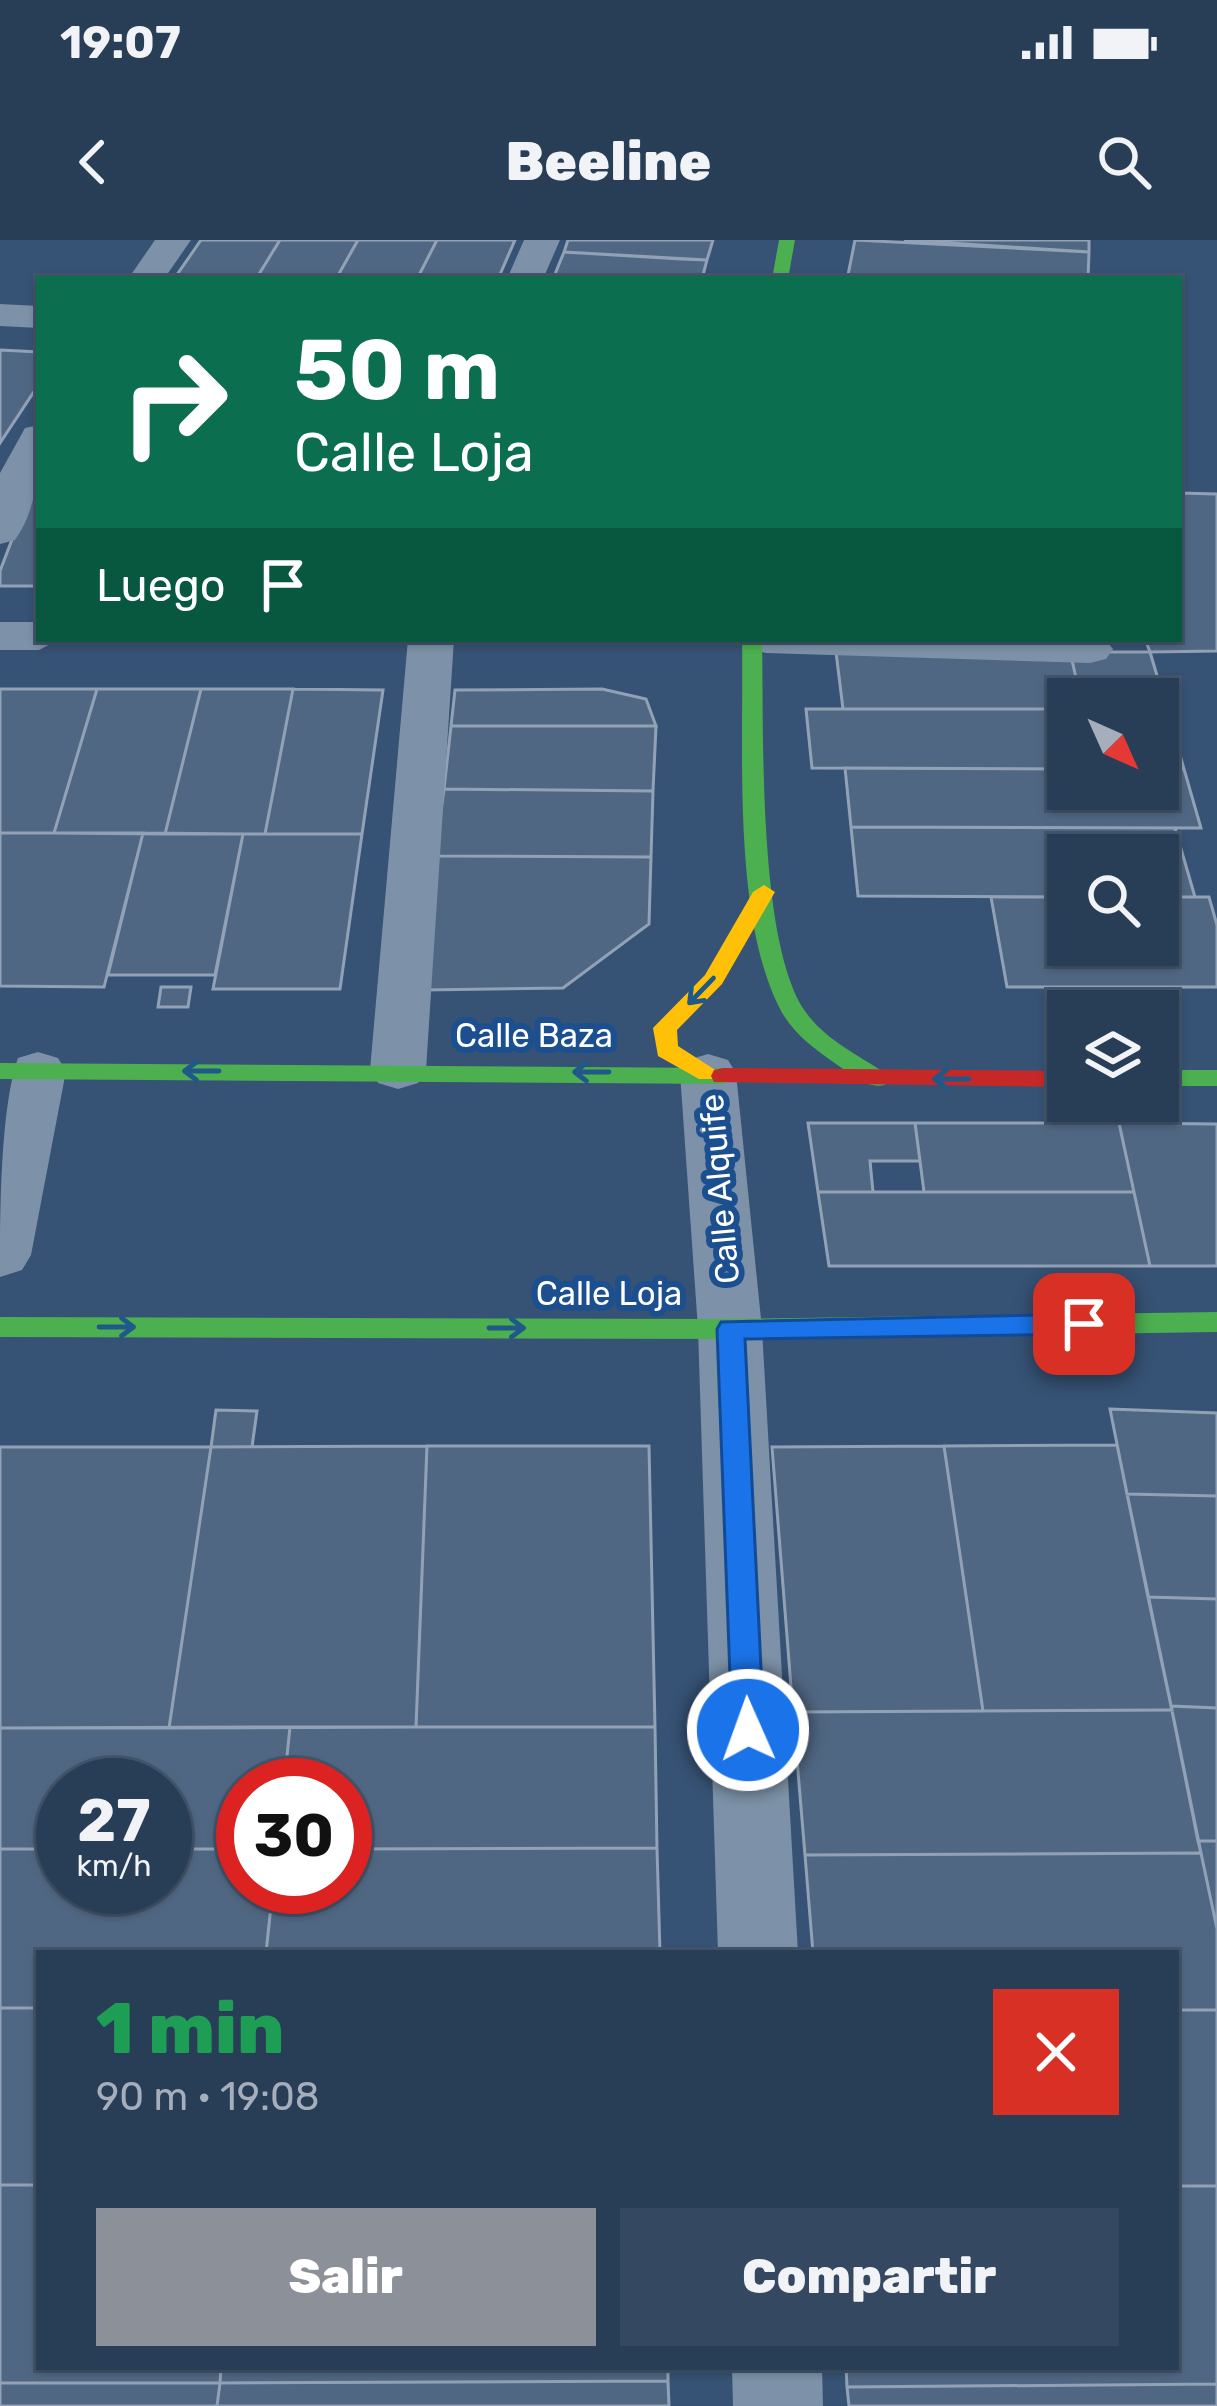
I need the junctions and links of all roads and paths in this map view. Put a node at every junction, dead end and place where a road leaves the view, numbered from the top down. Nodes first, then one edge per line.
1 (173, 240) edge
2 (542, 240) edge
3 (787, 240) edge
4 (148, 276) edge
5 (526, 276) edge
6 (780, 276) edge
7 (0, 315) edge
8 (36, 317) edge
9 (36, 442) edge
10 (0, 531) edge
11 (0, 636) edge
12 (36, 636) edge
13 (431, 642) edge
14 (752, 642) edge
15 (854, 642) edge
16 (1090, 650) dead end
17 (764, 892) junction
18 (398, 1070) junction
19 (19, 1071) edge
20 (708, 1073) junction
21 (1047, 1078) edge
22 (1179, 1078) edge
23 (1217, 1078) edge
24 (876, 1079) junction
25 (0, 1255) edge
26 (1217, 1322) edge
27 (0, 1327) edge
28 (730, 1329) junction
29 (758, 1950) edge
30 (777, 2370) edge
31 (778, 2406) edge

1 - 4 street
2 - 5 street
3 - 6 street
7 - 8 street
9 - 10 street
11 - 12 street
13 - 18 street
14 - 17 street
15 - 16 street
17 -> 20 street, Calle Alquife
17 - 24 street
18 -> 19 street, Calle Baza
20 -> 18 street, Calle Baza
19 - 25 street
20 - 24 street, Calle Baza
20 - 28 street, Calle Alquife
21 -> 24 street, Calle Baza
22 - 23 street
26 - 28 street, Calle Loja
27 -> 28 street, Calle Loja
28 - 29 street, Calle Alquife
30 - 31 street

